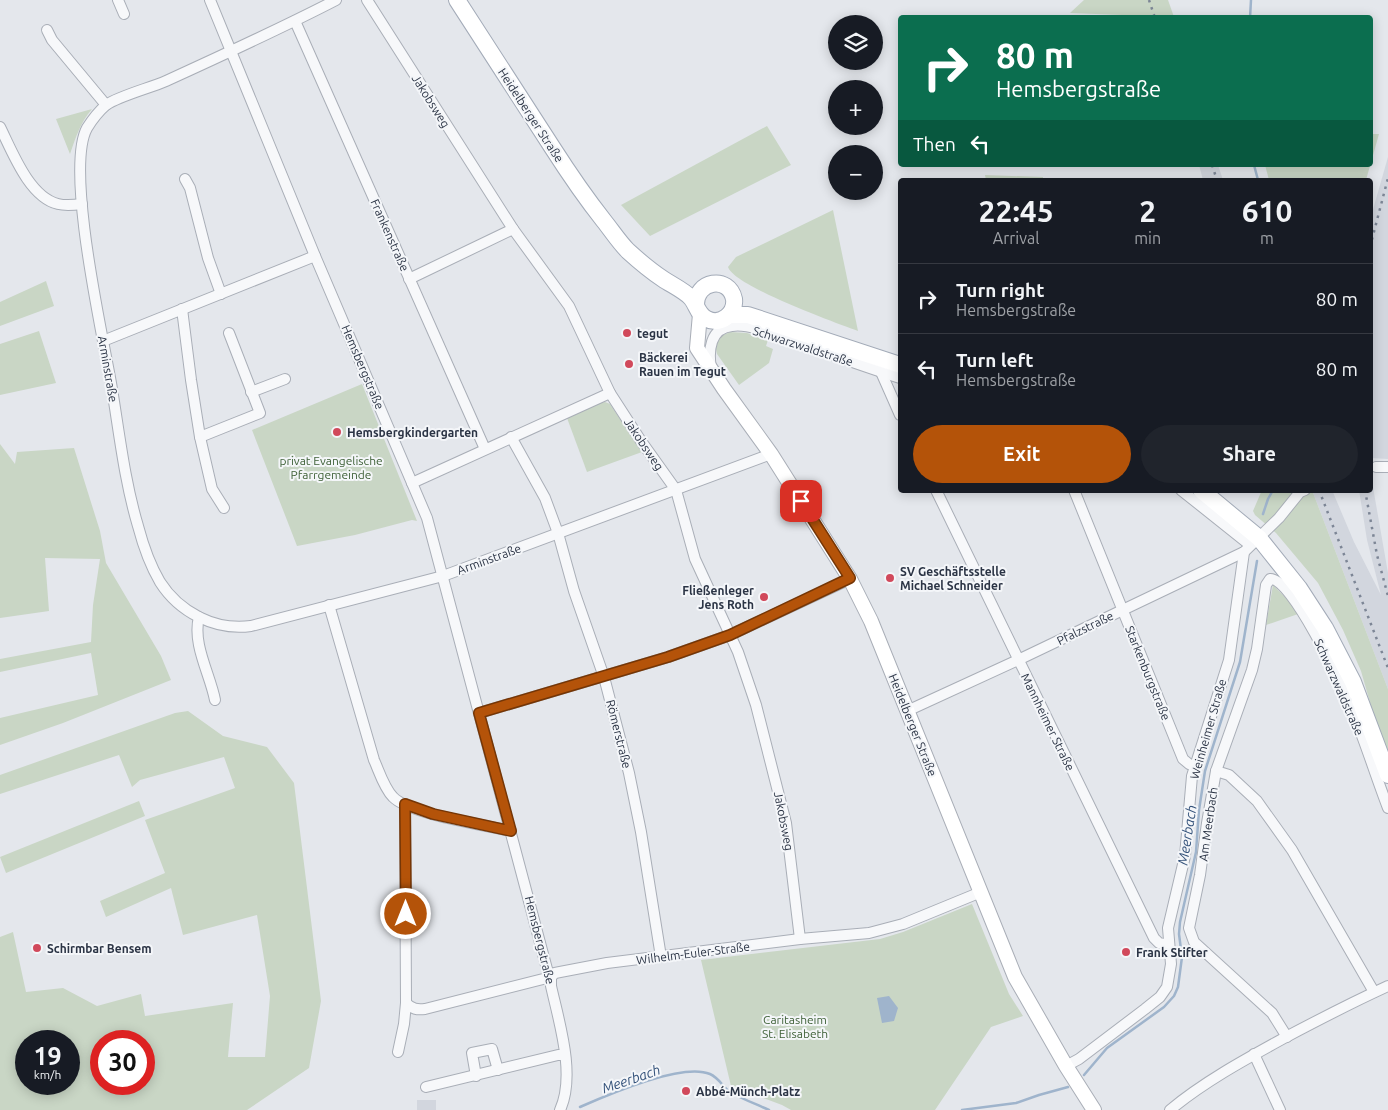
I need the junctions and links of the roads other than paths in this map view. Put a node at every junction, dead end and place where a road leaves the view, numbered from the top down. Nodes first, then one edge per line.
1 (118, 0) edge
2 (210, 0) edge
3 (367, 0) edge
4 (457, 0) edge
5 (331, 1) edge
6 (124, 14) dead end
7 (295, 22) junction
8 (47, 30) dead end
9 (231, 52) junction
10 (106, 105) junction
11 (0, 127) edge
12 (185, 179) dead end
13 (82, 204) junction
14 (609, 228) junction
15 (513, 230) junction
16 (315, 256) junction
17 (409, 279) junction
18 (702, 289) junction
19 (221, 294) junction
20 (182, 309) junction
21 (698, 310) junction
22 (727, 314) junction
23 (228, 332) dead end
24 (104, 341) junction
25 (702, 356) junction
26 (898, 364) edge
27 (712, 372) junction
28 (881, 372) junction
29 (898, 377) edge
30 (286, 378) dead end
31 (251, 392) junction
32 (610, 392) junction
33 (898, 410) edge
34 (200, 437) junction
35 (511, 437) junction
36 (485, 449) junction
37 (772, 454) junction
38 (1376, 467) dead end
39 (1388, 467) edge
40 (412, 483) junction
41 (676, 490) junction
42 (937, 493) edge
43 (1075, 493) edge
44 (1184, 493) edge
45 (1204, 493) edge
46 (1299, 493) edge
47 (224, 508) dead end
48 (558, 533) junction
49 (1251, 545) junction
50 (443, 576) junction
51 (850, 578) junction
52 (1270, 579) joint
53 (329, 605) junction
54 (1122, 610) junction
55 (199, 617) junction
56 (730, 635) junction
57 (1018, 660) junction
58 (604, 677) junction
59 (215, 700) dead end
60 (907, 711) junction
61 (479, 713) junction
62 (1195, 766) junction
63 (1216, 771) junction
64 (1388, 775) edge
65 (405, 804) junction
66 (1388, 808) edge
67 (511, 831) junction
68 (981, 892) junction
69 (800, 939) junction
70 (1168, 945) junction
71 (662, 957) junction
72 (551, 977) junction
73 (1388, 986) edge
74 (1374, 992) junction
75 (406, 1003) junction
76 (1287, 1037) junction
77 (398, 1052) dead end
78 (1254, 1054) junction
79 (564, 1055) junction
80 (1066, 1066) junction
81 (498, 1070) junction
82 (476, 1076) junction
83 (426, 1087) dead end
84 (560, 1110) edge
85 (1094, 1110) edge
86 (1170, 1110) edge
87 (1280, 1110) edge

1 - 6 street
2 - 9 street, Hemsbergstraße
3 - 15 street, Jakobsweg
4 - 14 main road, Heidelberger Straße
5 - 7 street, Arminstraße
7 - 9 street, Arminstraße
7 - 17 street, Frankenstraße
8 - 10 street
9 - 10 street, Arminstraße
9 - 16 street, Hemsbergstraße
10 - 13 street, Arminstraße
11 - 13 street
12 - 19 street
13 - 24 street, Arminstraße
14 - 18 main road, Heidelberger Straße
14 - 21 main road, Heidelberger Straße
15 - 17 street
15 - 32 street, Jakobsweg
16 - 19 street
16 - 40 street, Hemsbergstraße
17 - 36 street, Frankenstraße
18 - 21 main road, Heidelberger Straße
18 - 22 main road, Heidelberger Straße
19 - 20 street
20 - 24 street
20 - 34 street
21 - 22 main road, Heidelberger Straße
21 - 25 street, Heidelberger Straße
22 - 25 street
22 - 26 main road, Schwarzwaldstraße
23 - 31 street
24 - 55 street, Arminstraße
25 - 27 street, Heidelberger Straße
27 - 28 street, Schwarzwaldstraße
27 - 37 street, Heidelberger Straße
28 - 29 street, Schwarzwaldstraße
28 - 33 street
30 - 31 street
31 - 34 street
32 - 35 street
32 - 41 street, Jakobsweg
34 - 47 street
35 - 36 street
35 - 48 street, Römerstraße
36 - 40 street
37 - 41 street, Arminstraße
37 - 51 street, Heidelberger Straße
38 - 39 street
40 - 50 street, Hemsbergstraße
41 - 48 street, Arminstraße
41 - 56 street, Jakobsweg
42 - 57 street, Mannheimer Straße
43 - 54 street, Starkenburgstraße
44 - 49 street, Schwarzwaldstraße
45 - 49 main road, Schwarzwaldstraße
46 - 49 street, Pfalzstraße
48 - 50 street, Arminstraße
48 - 58 street, Römerstraße
49 - 54 street, Pfalzstraße
49 - 62 street, Weinheimer Straße
49 - 64 main road, Schwarzwaldstraße
50 - 53 street, Arminstraße
50 - 61 street, Hemsbergstraße
51 - 56 street
51 - 60 street, Heidelberger Straße
52 - 63 street, Am Meerbach
52 - 66 street, Schwarzwaldstraße
53 - 55 street, Arminstraße
53 - 65 street
54 - 57 street, Pfalzstraße
54 - 62 street, Starkenburgstraße
55 - 59 street
56 - 58 street
56 - 69 street, Jakobsweg
57 - 60 street, Pfalzstraße
57 - 70 street, Mannheimer Straße
58 - 61 street
58 - 71 street, Römerstraße
60 - 68 street, Heidelberger Straße
61 - 67 street, Hemsbergstraße
62 - 70 street, Weinheimer Straße
63 - 74 street
63 - 76 street, Am Meerbach
65 - 67 street
65 - 75 street
67 - 72 street, Hemsbergstraße
68 - 69 street, Wilhelm-Euler-Straße
68 - 80 street, Heidelberger Straße
69 - 71 street, Wilhelm-Euler-Straße
70 - 80 street, Weinheimer Straße
71 - 72 street, Wilhelm-Euler-Straße
72 - 75 street, Wilhelm-Euler-Straße
72 - 79 street, Hemsbergstraße
73 - 74 street
74 - 76 street
75 - 77 street
76 - 78 street
78 - 86 street
78 - 87 street
79 - 81 street
79 - 84 street, Hemsbergstraße
80 - 85 street, Heidelberger Straße
81 - 82 street
81 - 82 street
82 - 83 street

